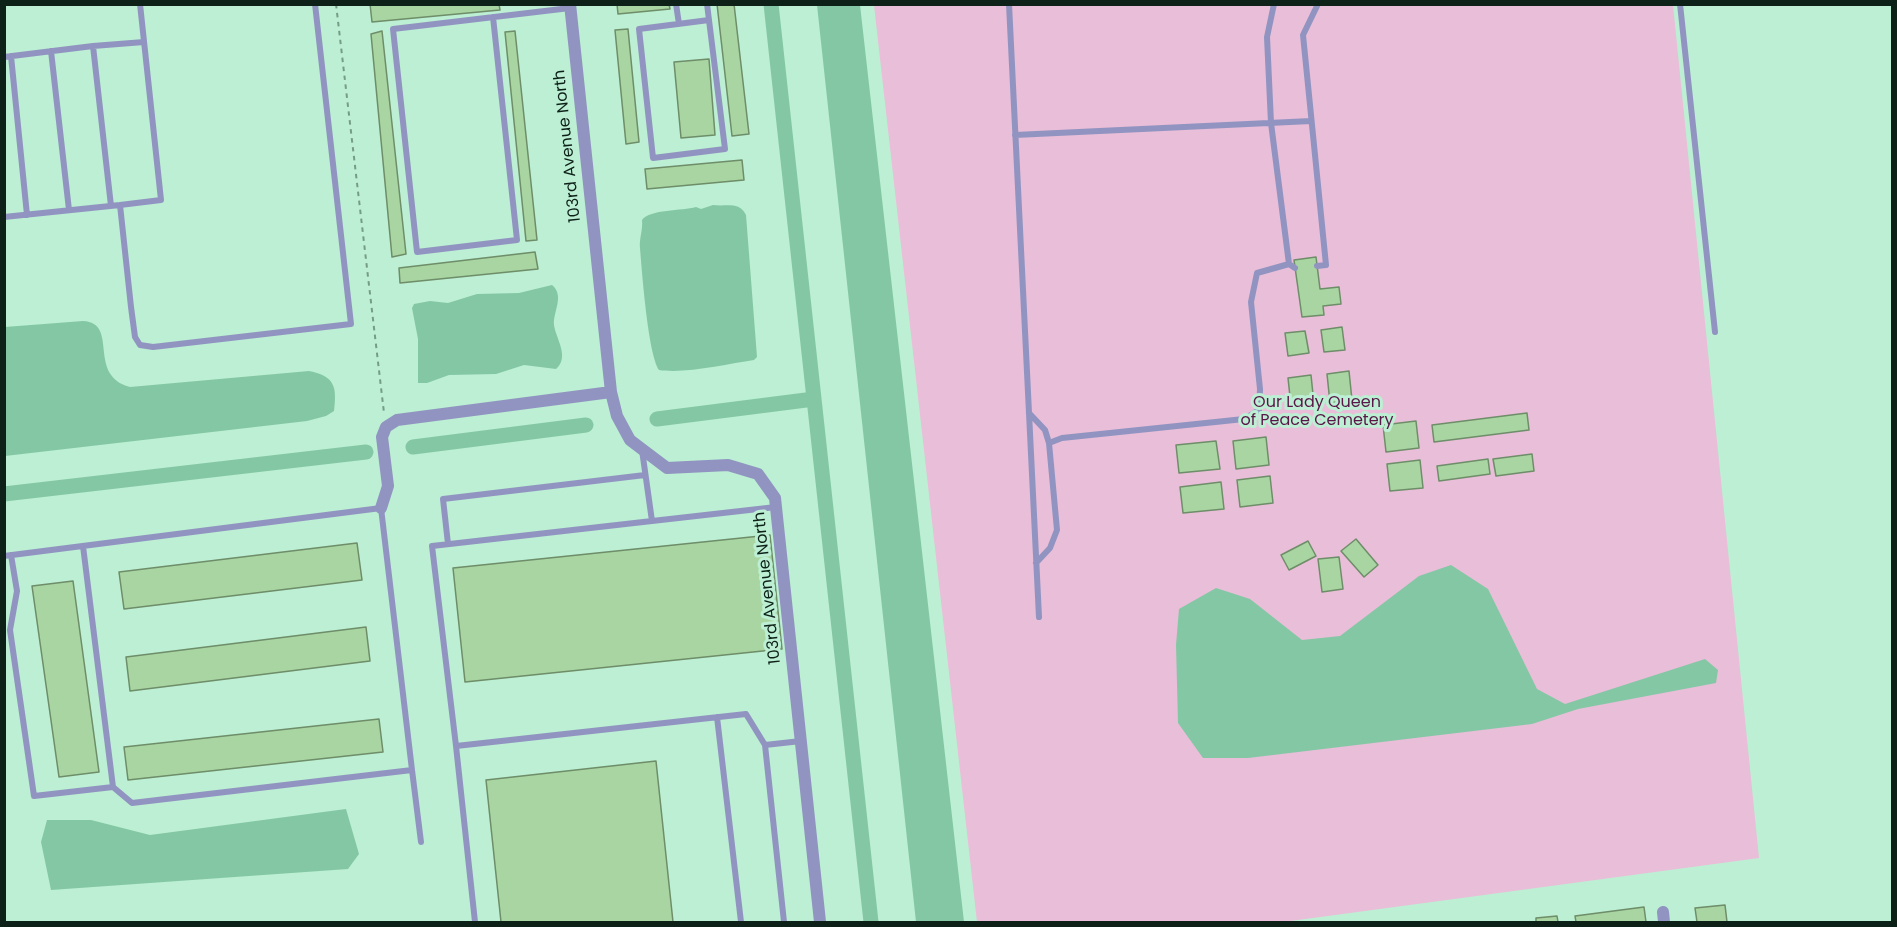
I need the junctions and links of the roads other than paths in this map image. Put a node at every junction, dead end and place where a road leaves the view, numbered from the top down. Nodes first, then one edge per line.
1 (140, 4) edge
2 (315, 4) edge
3 (676, 4) edge
4 (707, 4) edge
5 (1009, 4) edge
6 (1274, 4) edge
7 (1318, 4) edge
8 (1680, 4) edge
9 (570, 6) edge
10 (493, 17) junction
11 (709, 20) junction
12 (678, 24) junction
13 (144, 42) junction
14 (93, 46) junction
15 (51, 51) junction
16 (8, 56) edge
17 (1311, 121) junction
18 (1271, 123) junction
19 (1015, 135) junction
20 (120, 205) junction
21 (111, 206) junction
22 (69, 210) junction
23 (27, 215) junction
24 (4, 217) edge
25 (1289, 264) junction
26 (1317, 266) dead end
27 (1295, 268) dead end
28 (1715, 332) dead end
29 (611, 392) junction
30 (1029, 412) junction
31 (1049, 443) junction
32 (642, 449) junction
33 (645, 475) junction
34 (776, 507) junction
35 (381, 508) junction
36 (652, 521) junction
37 (448, 544) junction
38 (83, 546) junction
39 (8, 555) edge
40 (1036, 563) junction
41 (1039, 617) dead end
42 (717, 717) junction
43 (801, 741) junction
44 (765, 745) junction
45 (456, 746) junction
46 (412, 770) junction
47 (113, 787) junction
48 (421, 842) dead end
49 (475, 922) edge
50 (741, 922) edge
51 (784, 922) edge
52 (820, 922) edge

1 - 13 lane
2 - 20 lane
3 - 12 lane
4 - 11 lane
5 - 19 lane
6 - 18 lane
7 - 17 lane
8 - 28 lane
9 - 10 lane
9 - 29 street, 103rd Avenue North
10 - 10 lane
11 - 12 lane
11 - 12 lane
13 - 14 lane
13 - 20 lane
14 - 15 lane
14 - 21 lane
15 - 16 lane
15 - 22 lane
16 - 23 lane
17 - 18 lane
17 - 26 lane
18 - 19 lane
18 - 25 lane
19 - 30 lane
20 - 21 lane
21 - 22 lane
22 - 23 lane
23 - 24 lane
25 - 27 lane
25 - 31 lane
29 - 32 street, 103rd Avenue North
29 - 35 street
30 - 31 lane
30 - 40 lane
31 - 40 lane
32 - 33 lane
32 - 34 street, 103rd Avenue North
33 - 36 lane
33 - 37 lane
34 - 36 lane
34 - 43 street, 103rd Avenue North
35 - 38 lane
35 - 46 lane
36 - 37 lane
37 - 45 lane
38 - 39 lane
38 - 47 lane
39 - 47 lane
40 - 41 lane
42 - 44 lane
42 - 45 lane
42 - 50 lane
43 - 44 lane
43 - 52 street, 103rd Avenue North
44 - 51 lane
45 - 49 lane
46 - 47 lane
46 - 48 lane

